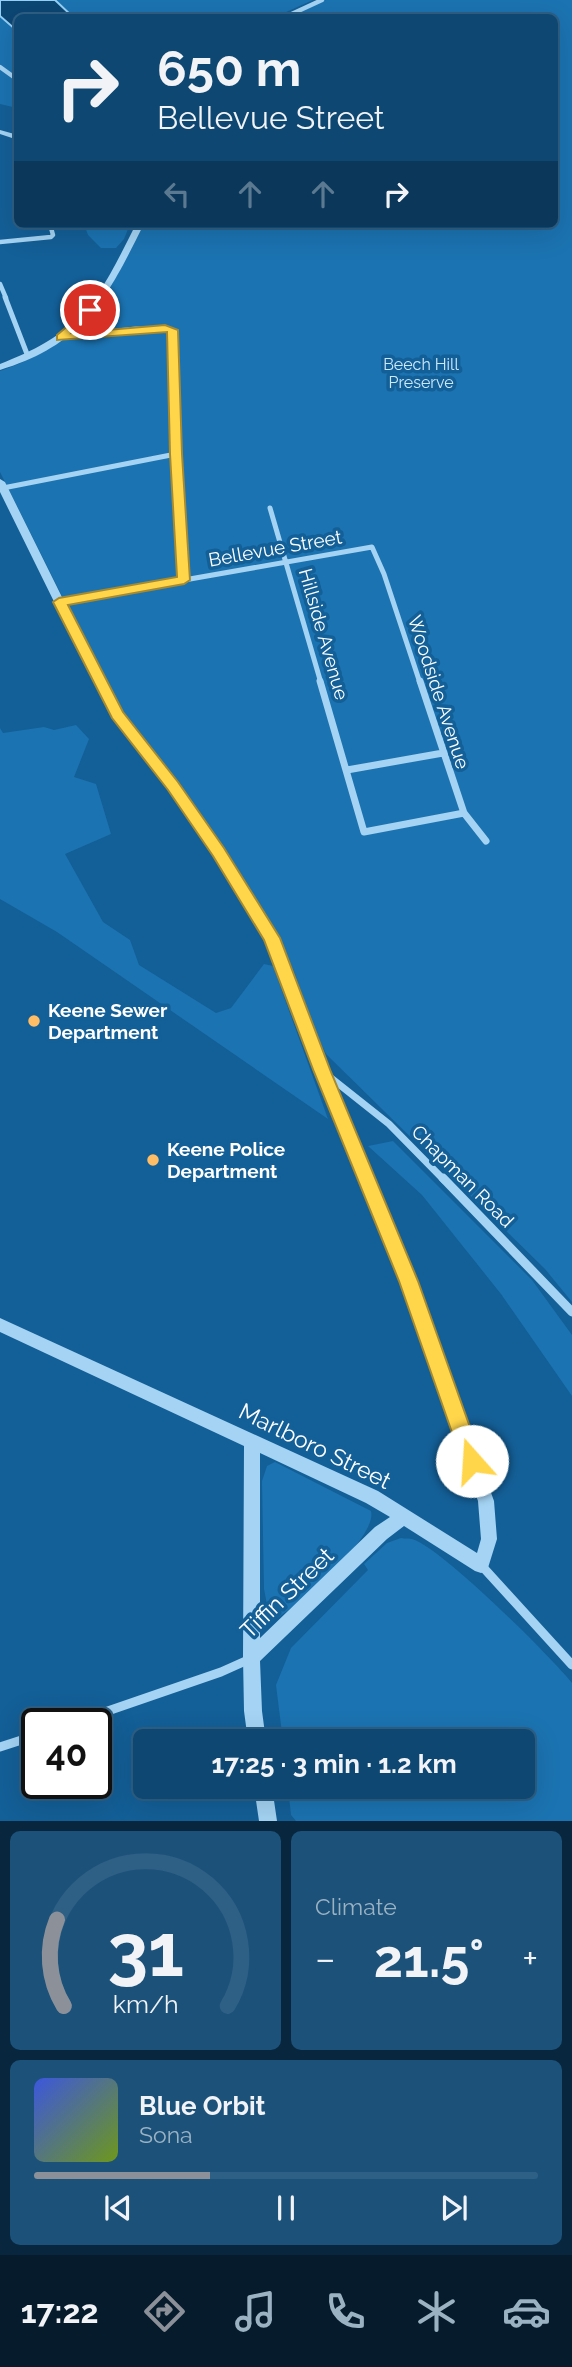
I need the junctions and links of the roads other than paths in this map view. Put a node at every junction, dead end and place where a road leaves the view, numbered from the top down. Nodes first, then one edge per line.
1 (322, 0) edge
2 (292, 14) edge
3 (51, 228) edge
4 (139, 228) edge
5 (0, 242) edge
6 (0, 284) edge
7 (61, 337) junction
8 (27, 354) junction
9 (0, 367) edge
10 (176, 454) junction
11 (1, 485) edge
12 (270, 508) dead end
13 (372, 547) joint
14 (287, 561) junction
15 (184, 580) junction
16 (59, 602) junction
17 (443, 753) junction
18 (347, 770) junction
19 (464, 813) junction
20 (486, 841) dead end
21 (322, 1072) junction
22 (572, 1312) edge
23 (0, 1325) edge
24 (252, 1440) junction
25 (405, 1516) junction
26 (481, 1565) junction
27 (251, 1658) junction
28 (572, 1665) edge
29 (112, 1710) edge
30 (255, 1729) edge
31 (21, 1740) edge
32 (0, 1747) edge
33 (265, 1799) edge
34 (268, 1821) edge

1 - 2 street
3 - 5 street
4 - 7 street
6 - 8 street
7 - 8 street
7 - 10 street
8 - 9 street
10 - 11 street
10 - 15 street
11 - 16 street
12 - 14 street, Hillside Avenue
13 - 14 street, Bellevue Street
13 - 17 street, Woodside Avenue
14 - 15 street, Bellevue Street
14 - 18 street, Hillside Avenue
15 - 16 street, Bellevue Street
16 - 21 street
17 - 18 street
17 - 19 street, Woodside Avenue
18 - 19 street, Hillside Avenue
19 - 20 street, Woodside Avenue
21 - 22 street, Chapman Road
21 - 26 street
23 - 24 street, Marlboro Street
24 - 25 street, Marlboro Street
24 - 27 street
25 - 26 street, Marlboro Street
25 - 27 street, Tiffin Street
26 - 28 street, Marlboro Street
27 - 29 street, Tiffin Street
27 - 30 street
31 - 32 street
33 - 34 street

